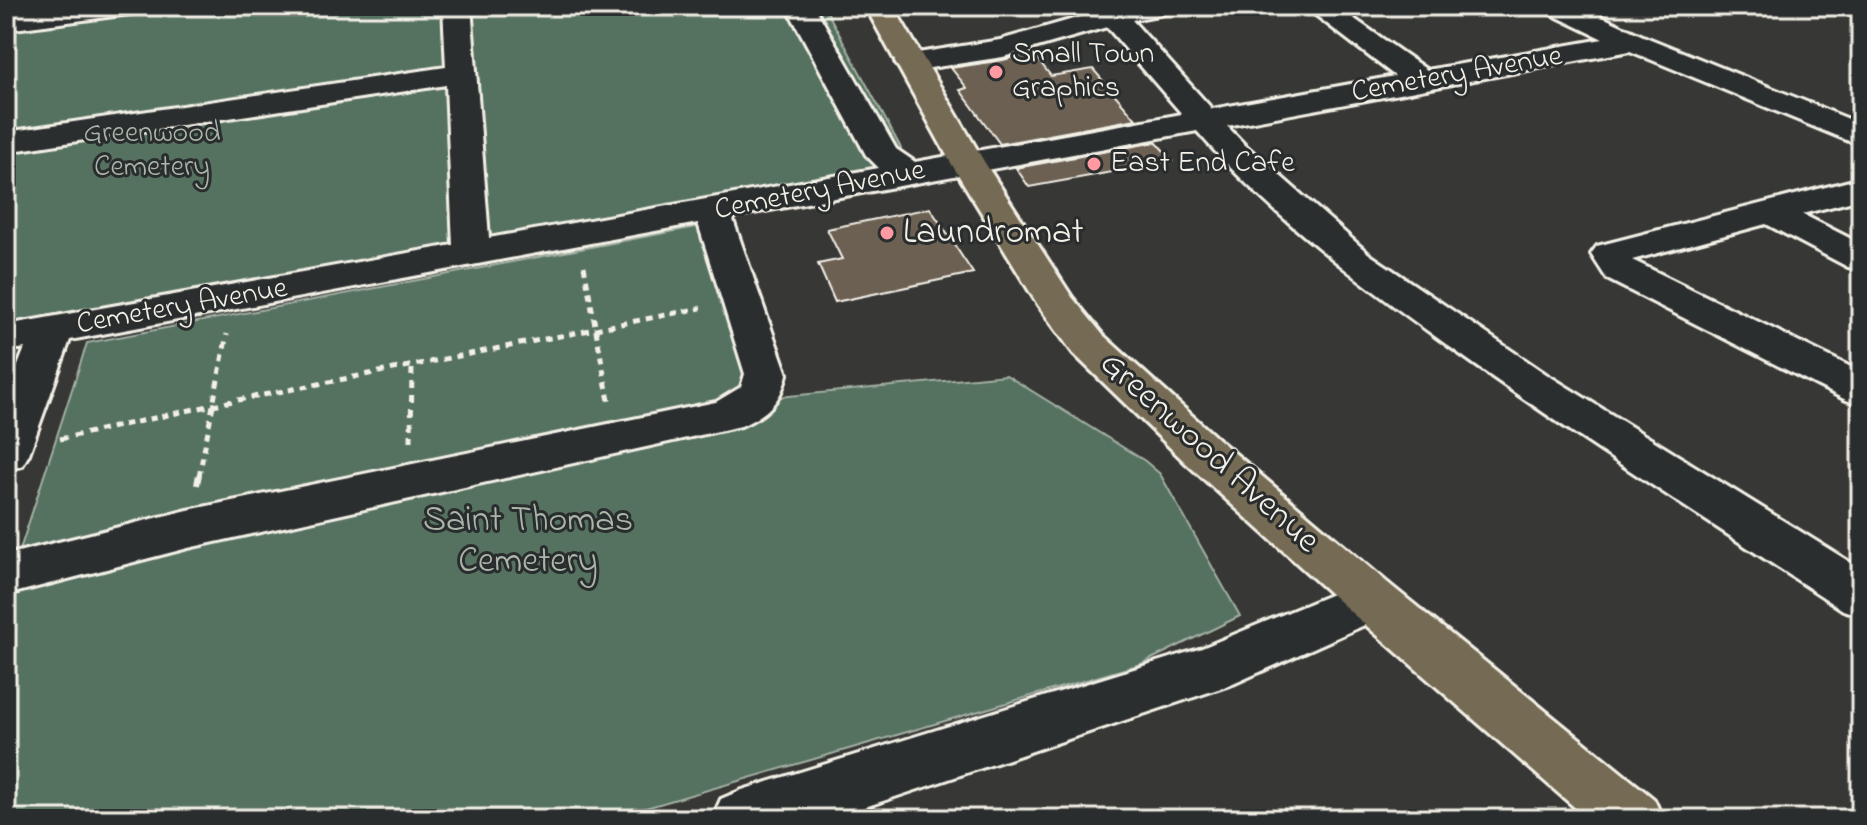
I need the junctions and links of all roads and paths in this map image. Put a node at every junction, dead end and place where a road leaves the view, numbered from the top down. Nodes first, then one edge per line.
1 (130, 6) edge
2 (457, 6) edge
3 (800, 6) edge
4 (879, 6) edge
5 (1163, 6) edge
6 (1318, 6) edge
7 (1557, 6) edge
8 (1113, 16) junction
9 (6, 22) edge
10 (1633, 42) junction
11 (910, 62) junction
12 (462, 74) junction
13 (1422, 81) junction
14 (1208, 120) junction
15 (1861, 136) edge
16 (6, 142) edge
17 (968, 163) junction
18 (909, 174) junction
19 (1861, 188) edge
20 (1768, 211) junction
21 (712, 212) junction
22 (578, 236) junction
23 (472, 255) junction
24 (1861, 259) edge
25 (233, 299) junction
26 (741, 300) junction
27 (53, 329) junction
28 (595, 329) junction
29 (6, 338) edge
30 (412, 366) junction
31 (1861, 390) edge
32 (213, 405) junction
33 (616, 438) junction
34 (7, 452) edge
35 (411, 482) junction
36 (188, 529) junction
37 (6, 575) edge
38 (1861, 595) edge
39 (1371, 599) junction
40 (742, 819) edge
41 (1633, 819) edge

1 - 9 street
2 - 12 street
3 - 18 street
4 - 11 main road, Greenwood Avenue
5 - 8 street
6 - 13 street
7 - 10 street
8 - 11 street
8 - 14 street
10 - 13 street, Cemetery Avenue
10 - 15 street
11 - 17 main road, Greenwood Avenue
12 - 16 street
12 - 23 street
13 - 14 street, Cemetery Avenue
14 - 17 street, Cemetery Avenue
14 - 38 street
17 - 18 street, Cemetery Avenue
17 - 39 main road, Greenwood Avenue
18 - 21 street, Cemetery Avenue
19 - 20 street
20 - 24 street
20 - 31 street
21 - 22 street, Cemetery Avenue
21 - 26 street
22 - 23 street, Cemetery Avenue
22 - 28 path
23 - 25 street, Cemetery Avenue
25 - 27 street, Cemetery Avenue
25 - 32 path
26 - 28 path
26 - 33 street
27 - 29 street, Cemetery Avenue
27 - 34 street
28 - 30 path
28 - 33 path
30 - 32 path
30 - 35 path
32 - 34 path
32 - 36 path
33 - 35 street
35 - 36 street
36 - 37 street
39 - 40 street
39 - 41 main road, Greenwood Avenue

